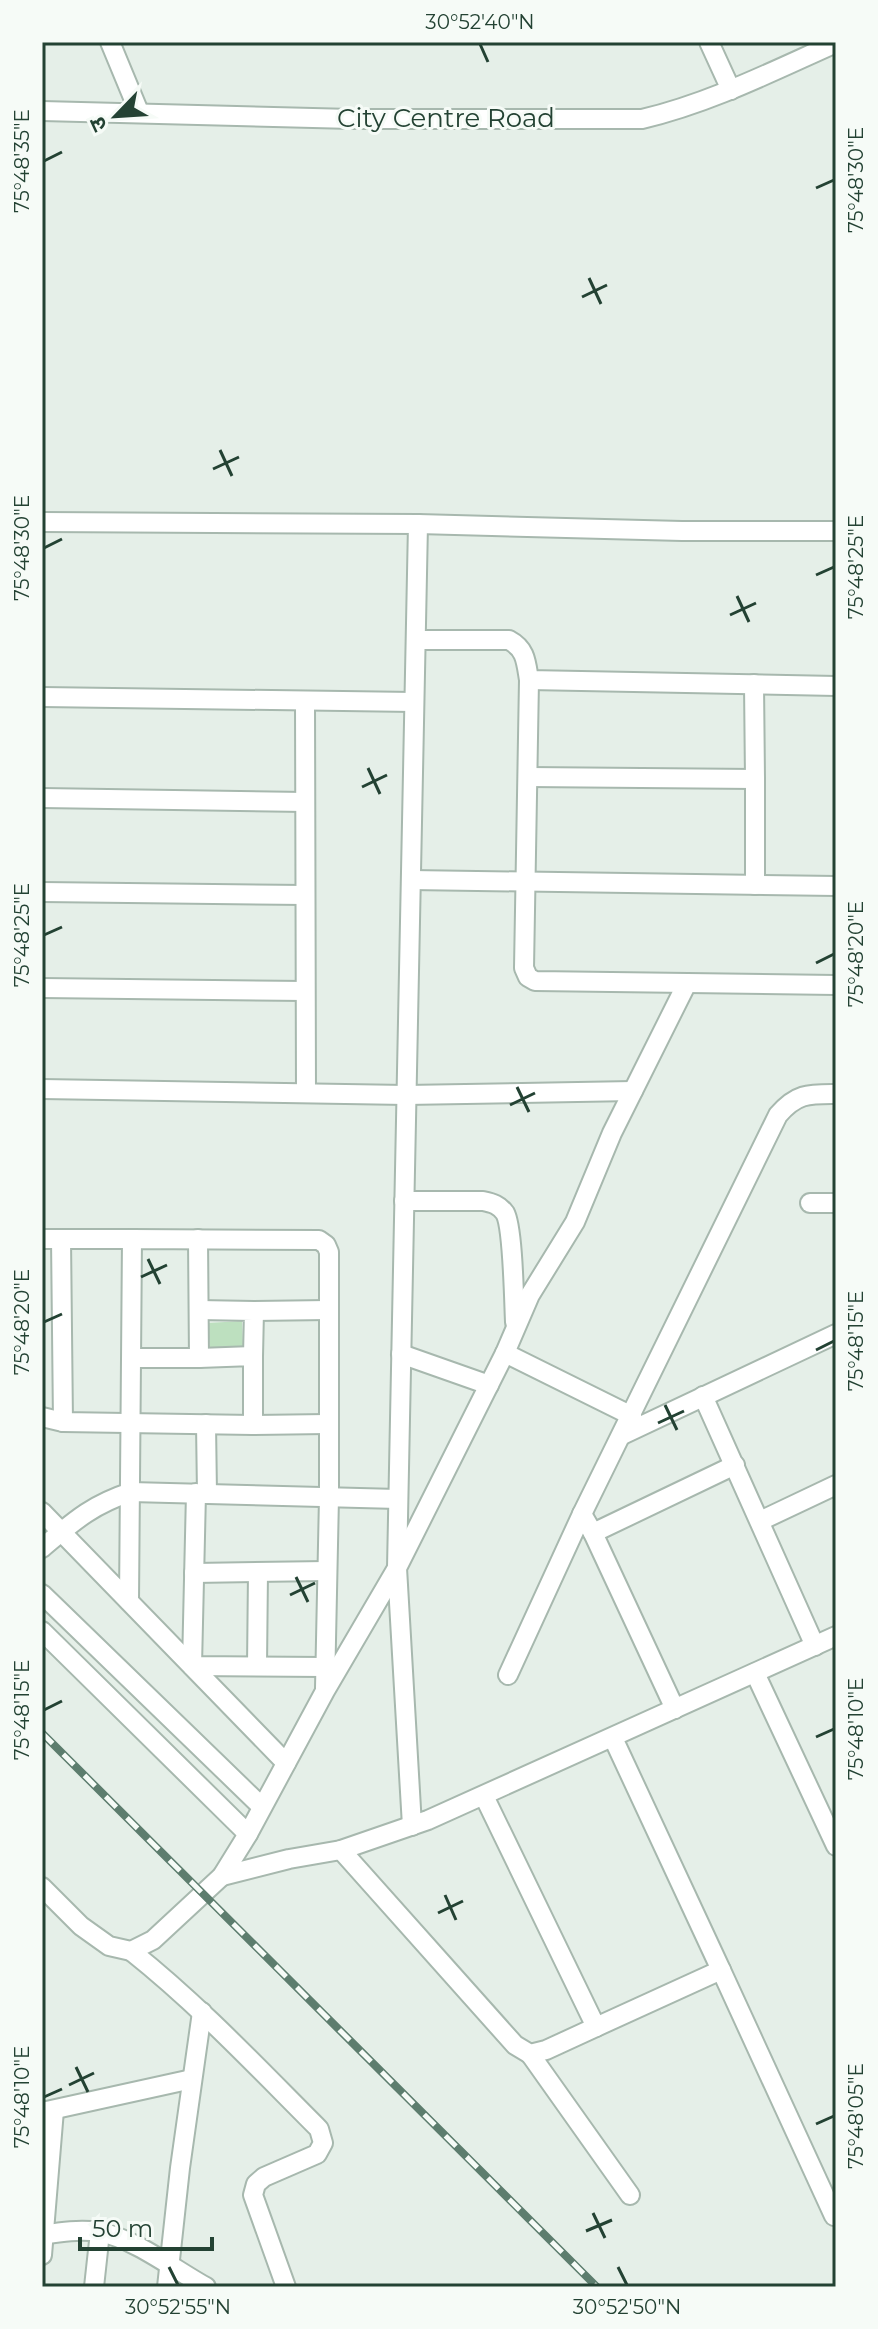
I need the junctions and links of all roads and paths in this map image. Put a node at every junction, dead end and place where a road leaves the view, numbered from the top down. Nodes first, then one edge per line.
1 (110, 42) edge
2 (709, 42) edge
3 (836, 43) edge
4 (731, 90) junction
5 (42, 111) edge
6 (139, 112) junction
7 (42, 522) edge
8 (418, 524) junction
9 (836, 531) edge
10 (416, 640) junction
11 (529, 680) junction
12 (754, 684) junction
13 (836, 686) edge
14 (42, 697) edge
15 (305, 701) junction
16 (414, 702) junction
17 (528, 777) junction
18 (755, 779) junction
19 (42, 798) edge
20 (305, 802) junction
21 (411, 880) junction
22 (527, 882) junction
23 (755, 885) junction
24 (836, 886) edge
25 (42, 892) edge
26 (305, 895) junction
27 (687, 983) junction
28 (836, 985) edge
29 (42, 988) edge
30 (305, 991) junction
31 (42, 1089) edge
32 (633, 1091) junction
33 (306, 1093) junction
34 (836, 1094) edge
35 (406, 1095) junction
36 (404, 1201) junction
37 (810, 1203) dead end
38 (836, 1203) edge
39 (51, 1239) edge
40 (132, 1239) junction
41 (198, 1239) junction
42 (199, 1310) junction
43 (328, 1310) junction
44 (254, 1311) junction
45 (515, 1324) junction
46 (836, 1334) edge
47 (505, 1353) junction
48 (401, 1354) junction
49 (253, 1356) junction
50 (133, 1358) junction
51 (199, 1358) junction
52 (489, 1385) junction
53 (703, 1396) junction
54 (632, 1416) junction
55 (42, 1417) edge
56 (63, 1422) junction
57 (131, 1423) junction
58 (206, 1424) junction
59 (327, 1424) junction
60 (253, 1425) junction
61 (622, 1435) junction
62 (735, 1465) junction
63 (836, 1485) edge
64 (131, 1492) junction
65 (201, 1494) junction
66 (329, 1497) junction
67 (398, 1499) junction
68 (42, 1512) edge
69 (582, 1514) junction
70 (760, 1521) junction
71 (61, 1532) junction
72 (593, 1533) junction
73 (42, 1548) edge
74 (397, 1568) junction
75 (327, 1571) junction
76 (258, 1572) junction
77 (194, 1573) junction
78 (42, 1594) edge
79 (129, 1601) junction
80 (42, 1631) edge
81 (836, 1636) edge
82 (815, 1646) junction
83 (192, 1666) junction
84 (257, 1666) junction
85 (325, 1667) junction
86 (755, 1673) junction
87 (508, 1675) dead end
88 (325, 1691) junction
89 (675, 1709) junction
90 (613, 1738) junction
91 (286, 1763) junction
92 (484, 1796) junction
93 (262, 1807) junction
94 (412, 1826) junction
95 (248, 1834) junction
96 (836, 1846) edge
97 (341, 1850) junction
98 (222, 1876) junction
99 (42, 1887) edge
100 (131, 1951) junction
101 (721, 1970) junction
102 (202, 2012) junction
103 (596, 2027) junction
104 (530, 2054) junction
105 (192, 2079) junction
106 (48, 2111) edge
107 (630, 2195) dead end
108 (834, 2216) dead end
109 (100, 2232) junction
110 (43, 2235) edge
111 (42, 2255) edge
112 (170, 2267) junction
113 (94, 2287) edge
114 (167, 2287) edge
115 (206, 2287) edge
116 (286, 2287) edge

1 - 6 street
2 - 4 street
3 - 4 street, City Centre Road
4 - 6 street, City Centre Road
5 - 6 street, City Centre Road
7 - 8 street
8 - 9 street
8 - 10 street
10 - 11 street
10 - 16 street
11 - 12 street
11 - 17 street
12 - 13 street
12 - 18 street
14 - 15 street
15 - 16 street
15 - 20 street
16 - 21 street
17 - 18 street
17 - 22 street
18 - 23 street
19 - 20 street
20 - 26 street
21 - 22 street
21 - 35 street
22 - 23 street
22 - 27 street
23 - 24 street
25 - 26 street
26 - 30 street
27 - 28 street
27 - 32 street
29 - 30 street
30 - 33 street
31 - 33 street
32 - 35 street
32 - 45 street
33 - 35 street
34 - 54 street
35 - 36 street
36 - 45 street
36 - 48 street
37 - 38 street
39 - 40 street
39 - 56 street
40 - 41 street
40 - 50 street
41 - 42 street
41 - 43 street
42 - 44 street
42 - 51 street
43 - 44 street
43 - 59 street
44 - 49 street
45 - 47 street
46 - 53 street
47 - 52 street
47 - 54 street
48 - 52 street
48 - 67 street
49 - 51 street
49 - 60 street
50 - 51 street
50 - 57 street
52 - 74 street
53 - 61 street
53 - 62 street
54 - 61 street
55 - 56 street
56 - 57 street
57 - 58 street
57 - 64 street
58 - 60 street
58 - 65 street
59 - 60 street
59 - 66 street
61 - 69 street
62 - 70 street
62 - 72 street
63 - 70 street
64 - 65 street
64 - 71 street
64 - 79 street
65 - 66 street
65 - 77 street
66 - 67 street
66 - 75 street
67 - 74 street
68 - 71 street
69 - 72 street
69 - 87 street
70 - 82 street
71 - 73 street
71 - 79 street
72 - 89 street
74 - 88 street
74 - 94 street
75 - 76 street
75 - 85 street
76 - 77 street
76 - 84 street
77 - 83 street
78 - 93 street
79 - 83 street
80 - 95 street
81 - 82 street
82 - 86 street
83 - 84 street
83 - 91 street
84 - 85 street
85 - 88 street
86 - 89 street
86 - 96 street
88 - 91 street
89 - 90 street
90 - 92 street
90 - 101 street
91 - 93 street
92 - 94 street
92 - 103 street
93 - 95 street
94 - 97 street
95 - 98 street
97 - 98 street
97 - 104 street
98 - 100 street
99 - 100 street
100 - 102 street
101 - 103 street
101 - 108 street
102 - 105 street
102 - 116 street
103 - 104 street
104 - 107 street
105 - 106 street
105 - 112 street
106 - 110 street
109 - 110 street
109 - 112 street
109 - 113 street
110 - 111 street
112 - 114 street
112 - 115 street

